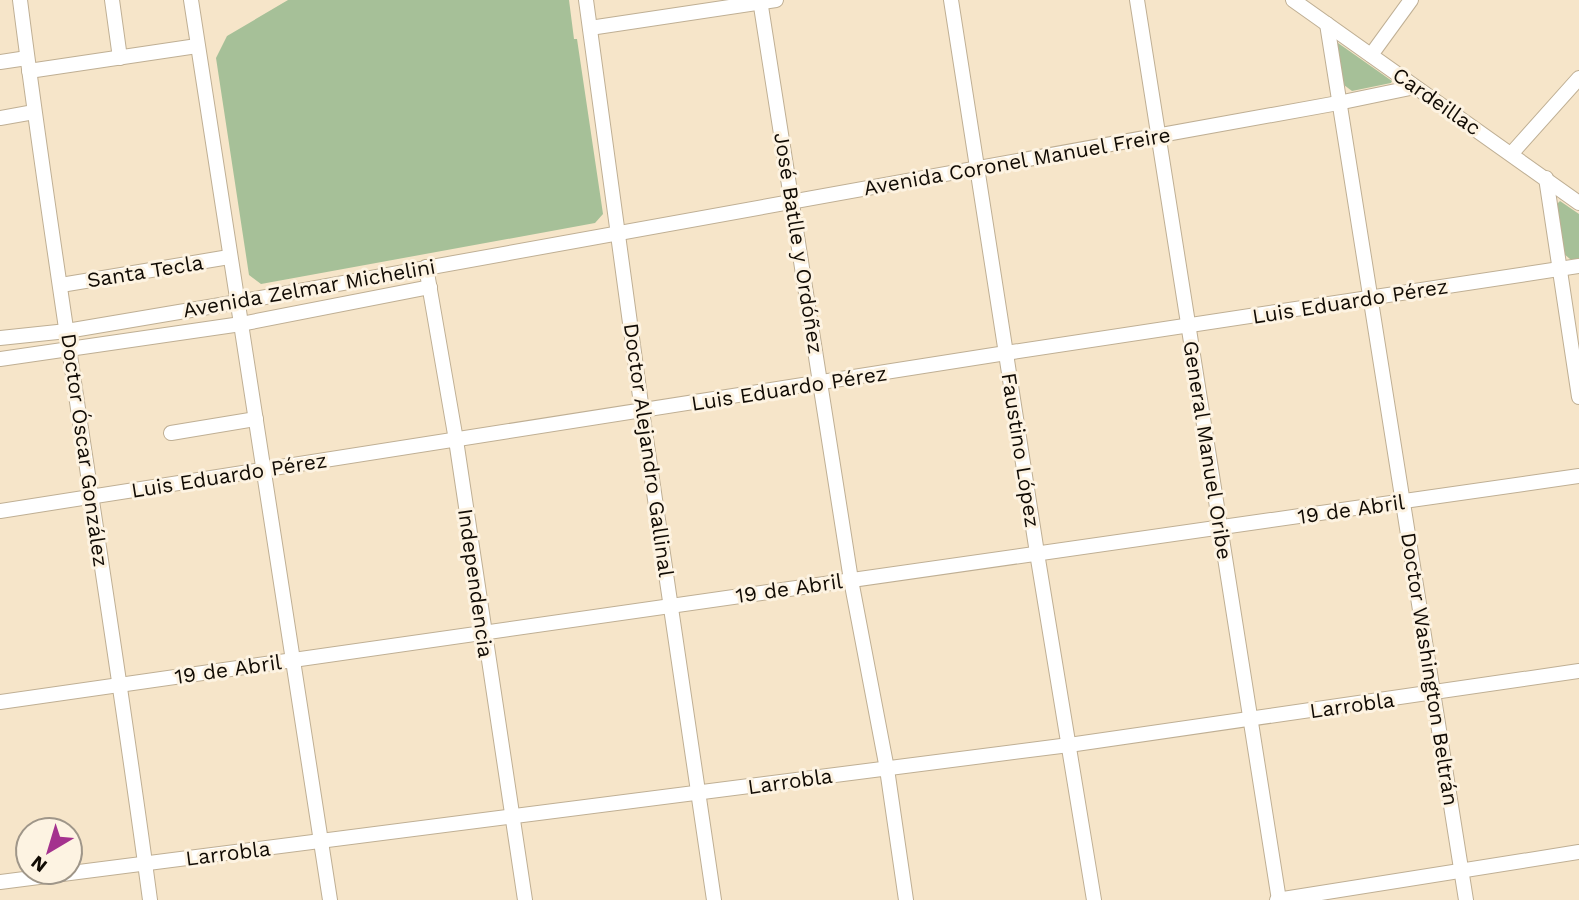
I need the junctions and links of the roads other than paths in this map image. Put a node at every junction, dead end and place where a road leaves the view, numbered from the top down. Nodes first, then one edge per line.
1 (20, 0) edge
2 (113, 0) edge
3 (191, 0) edge
4 (586, 0) edge
5 (776, 0) edge
6 (951, 0) edge
7 (1137, 0) edge
8 (1293, 0) edge
9 (1411, 0) edge
10 (760, 1) edge
11 (1327, 24) junction
12 (590, 28) junction
13 (197, 46) junction
14 (1371, 55) junction
15 (120, 58) junction
16 (0, 62) edge
17 (28, 65) junction
18 (1579, 78) edge
19 (1415, 87) junction
20 (1338, 103) junction
21 (34, 112) junction
22 (0, 118) edge
23 (1158, 135) junction
24 (1512, 153) junction
25 (977, 169) junction
26 (1546, 178) junction
27 (793, 201) junction
28 (1579, 202) edge
29 (618, 234) junction
30 (229, 257) junction
31 (1579, 266) edge
32 (426, 267) junction
33 (1559, 269) junction
34 (61, 285) junction
35 (430, 287) junction
36 (1372, 298) junction
37 (238, 302) junction
38 (241, 324) junction
39 (1188, 326) junction
40 (67, 331) junction
41 (0, 338) edge
42 (69, 351) junction
43 (1006, 353) junction
44 (21, 355) junction
45 (0, 359) edge
46 (822, 383) junction
47 (1579, 397) edge
48 (642, 411) junction
49 (256, 419) junction
50 (171, 433) dead end
51 (456, 440) junction
52 (263, 470) junction
53 (1579, 476) edge
54 (92, 496) junction
55 (1404, 502) junction
56 (0, 511) edge
57 (1219, 526) junction
58 (1037, 553) junction
59 (851, 580) junction
60 (672, 606) junction
61 (483, 632) junction
62 (292, 660) junction
63 (1579, 671) edge
64 (121, 685) junction
65 (1434, 693) junction
66 (0, 702) edge
67 (1250, 720) junction
68 (1069, 745) junction
69 (887, 769) junction
70 (699, 794) junction
71 (513, 817) junction
72 (320, 841) junction
73 (1579, 852) edge
74 (145, 864) junction
75 (1462, 872) junction
76 (0, 882) edge
77 (149, 900) edge
78 (330, 900) edge
79 (525, 900) edge
80 (714, 900) edge
81 (906, 900) edge
82 (1094, 900) edge
83 (1278, 900) edge
84 (1466, 900) edge

1 - 17 street, Doctor Óscar González
2 - 15 street
3 - 13 street
4 - 12 street, Doctor Alejandro Gallinal
5 - 10 street
6 - 25 street, Faustino López
7 - 23 street, General Manuel Oribe
8 - 11 street, Cardeillac
9 - 14 street
10 - 12 street
10 - 27 street, José Batlle y Ordóñez
11 - 14 street, Cardeillac
11 - 20 street, Doctor Washington Beltrán
12 - 29 street, Doctor Alejandro Gallinal
13 - 15 street
13 - 30 street
14 - 19 street, Cardeillac
15 - 17 street
16 - 17 street
17 - 21 street, Doctor Óscar González
18 - 24 street
19 - 20 street, Avenida Coronel Manuel Freire
19 - 24 street, Cardeillac
20 - 23 street, Avenida Coronel Manuel Freire
20 - 36 street, Doctor Washington Beltrán
21 - 22 street
21 - 34 street, Doctor Óscar González
23 - 25 street, Avenida Coronel Manuel Freire
23 - 39 street, General Manuel Oribe
24 - 26 street, Cardeillac
25 - 27 street, Avenida Coronel Manuel Freire
25 - 43 street, Faustino López
26 - 28 street, Cardeillac
26 - 33 street
27 - 29 street, Avenida Coronel Manuel Freire
27 - 46 street, José Batlle y Ordóñez
29 - 32 street, Avenida Zelmar Michelini
29 - 48 street, Doctor Alejandro Gallinal
30 - 34 street, Santa Tecla
30 - 37 street
31 - 33 street, Luis Eduardo Pérez
32 - 35 street, Independencia
32 - 37 street, Avenida Zelmar Michelini
33 - 36 street, Luis Eduardo Pérez
33 - 47 street
34 - 40 street, Doctor Óscar González
35 - 38 street
35 - 51 street, Independencia
36 - 39 street, Luis Eduardo Pérez
36 - 55 street, Doctor Washington Beltrán
37 - 38 street
37 - 40 street, Avenida Zelmar Michelini
38 - 42 street
38 - 49 street
39 - 43 street, Luis Eduardo Pérez
39 - 57 street, General Manuel Oribe
40 - 41 street, Avenida Zelmar Michelini
40 - 42 street, Doctor Óscar González
41 - 44 street
42 - 44 street
42 - 54 street, Doctor Óscar González
43 - 46 street, Luis Eduardo Pérez
43 - 58 street, Faustino López
44 - 45 street
46 - 48 street, Luis Eduardo Pérez
46 - 59 street, José Batlle y Ordóñez
48 - 51 street, Luis Eduardo Pérez
48 - 60 street, Doctor Alejandro Gallinal
49 - 50 street
49 - 52 street
51 - 52 street, Luis Eduardo Pérez
51 - 61 street, Independencia
52 - 54 street, Luis Eduardo Pérez
52 - 62 street
53 - 55 street, 19 de Abril
54 - 56 street, Luis Eduardo Pérez
54 - 64 street, Doctor Óscar González
55 - 57 street, 19 de Abril
55 - 65 street, Doctor Washington Beltrán
57 - 58 street, 19 de Abril
57 - 67 street, General Manuel Oribe
58 - 59 street, 19 de Abril
58 - 68 street, Faustino López
59 - 60 street, 19 de Abril
59 - 69 street, José Batlle y Ordóñez
60 - 61 street, 19 de Abril
60 - 70 street, Doctor Alejandro Gallinal
61 - 62 street, 19 de Abril
61 - 71 street, Independencia
62 - 64 street, 19 de Abril
62 - 72 street
63 - 65 street, Larrobla
64 - 66 street, 19 de Abril
64 - 74 street, Doctor Óscar González
65 - 67 street, Larrobla
65 - 75 street, Doctor Washington Beltrán
67 - 68 street, Larrobla
67 - 83 street, General Manuel Oribe
68 - 69 street, Larrobla
68 - 82 street, Faustino López
69 - 70 street, Larrobla
69 - 81 street, José Batlle y Ordóñez
70 - 71 street, Larrobla
70 - 80 street, Doctor Alejandro Gallinal
71 - 72 street, Larrobla
71 - 79 street, Independencia
72 - 74 street, Larrobla
72 - 78 street
73 - 75 street
74 - 76 street, Larrobla
74 - 77 street, Doctor Óscar González
75 - 83 street
75 - 84 street, Doctor Washington Beltrán

